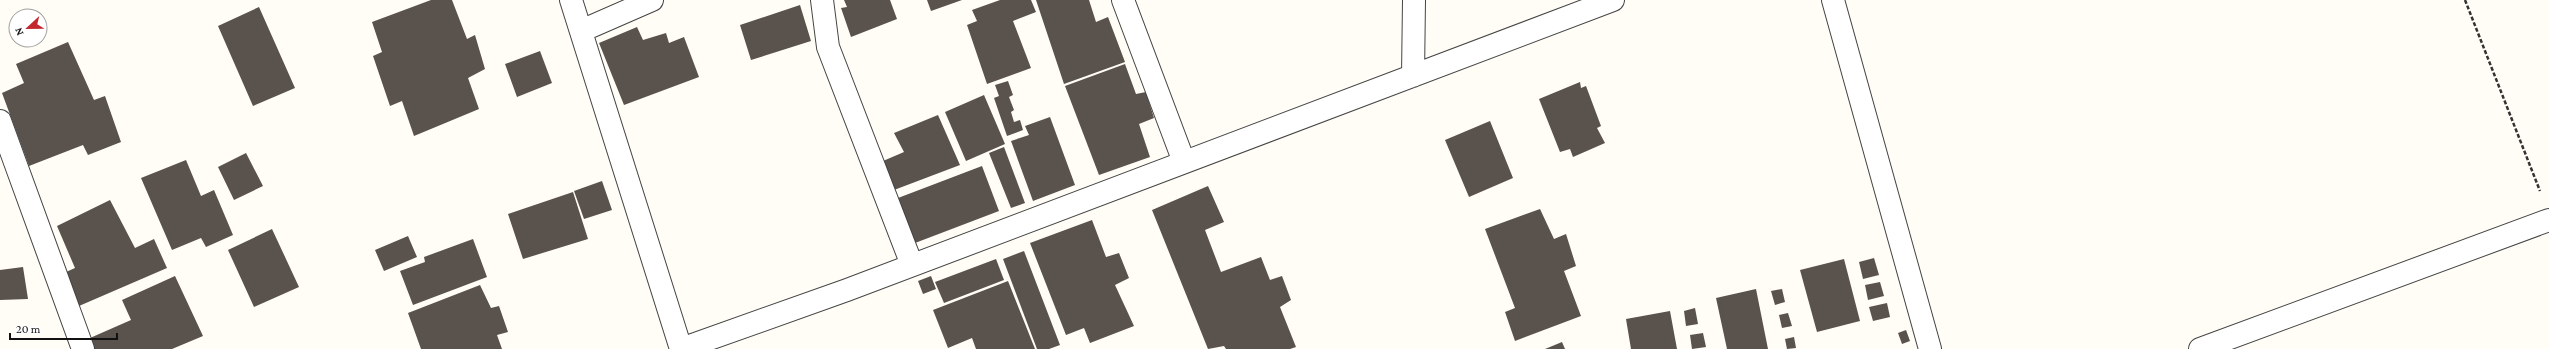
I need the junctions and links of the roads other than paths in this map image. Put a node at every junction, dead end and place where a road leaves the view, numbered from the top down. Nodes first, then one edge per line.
1 (571, 0) edge
2 (652, 0) edge
3 (822, 0) edge
4 (1123, 0) edge
5 (1414, 0) edge
6 (1613, 0) edge
7 (1833, 0) edge
8 (581, 31) junction
9 (1413, 76) junction
10 (0, 121) edge
11 (1184, 162) junction
12 (2549, 220) edge
13 (912, 265) junction
14 (83, 349) edge
15 (1930, 349) edge
16 (2200, 349) edge

1 - 8 street
2 - 8 street
3 - 13 street
4 - 11 street
5 - 9 street
6 - 9 street
7 - 15 street
8 - 13 street
9 - 11 street
10 - 14 street
11 - 13 street
12 - 16 street

